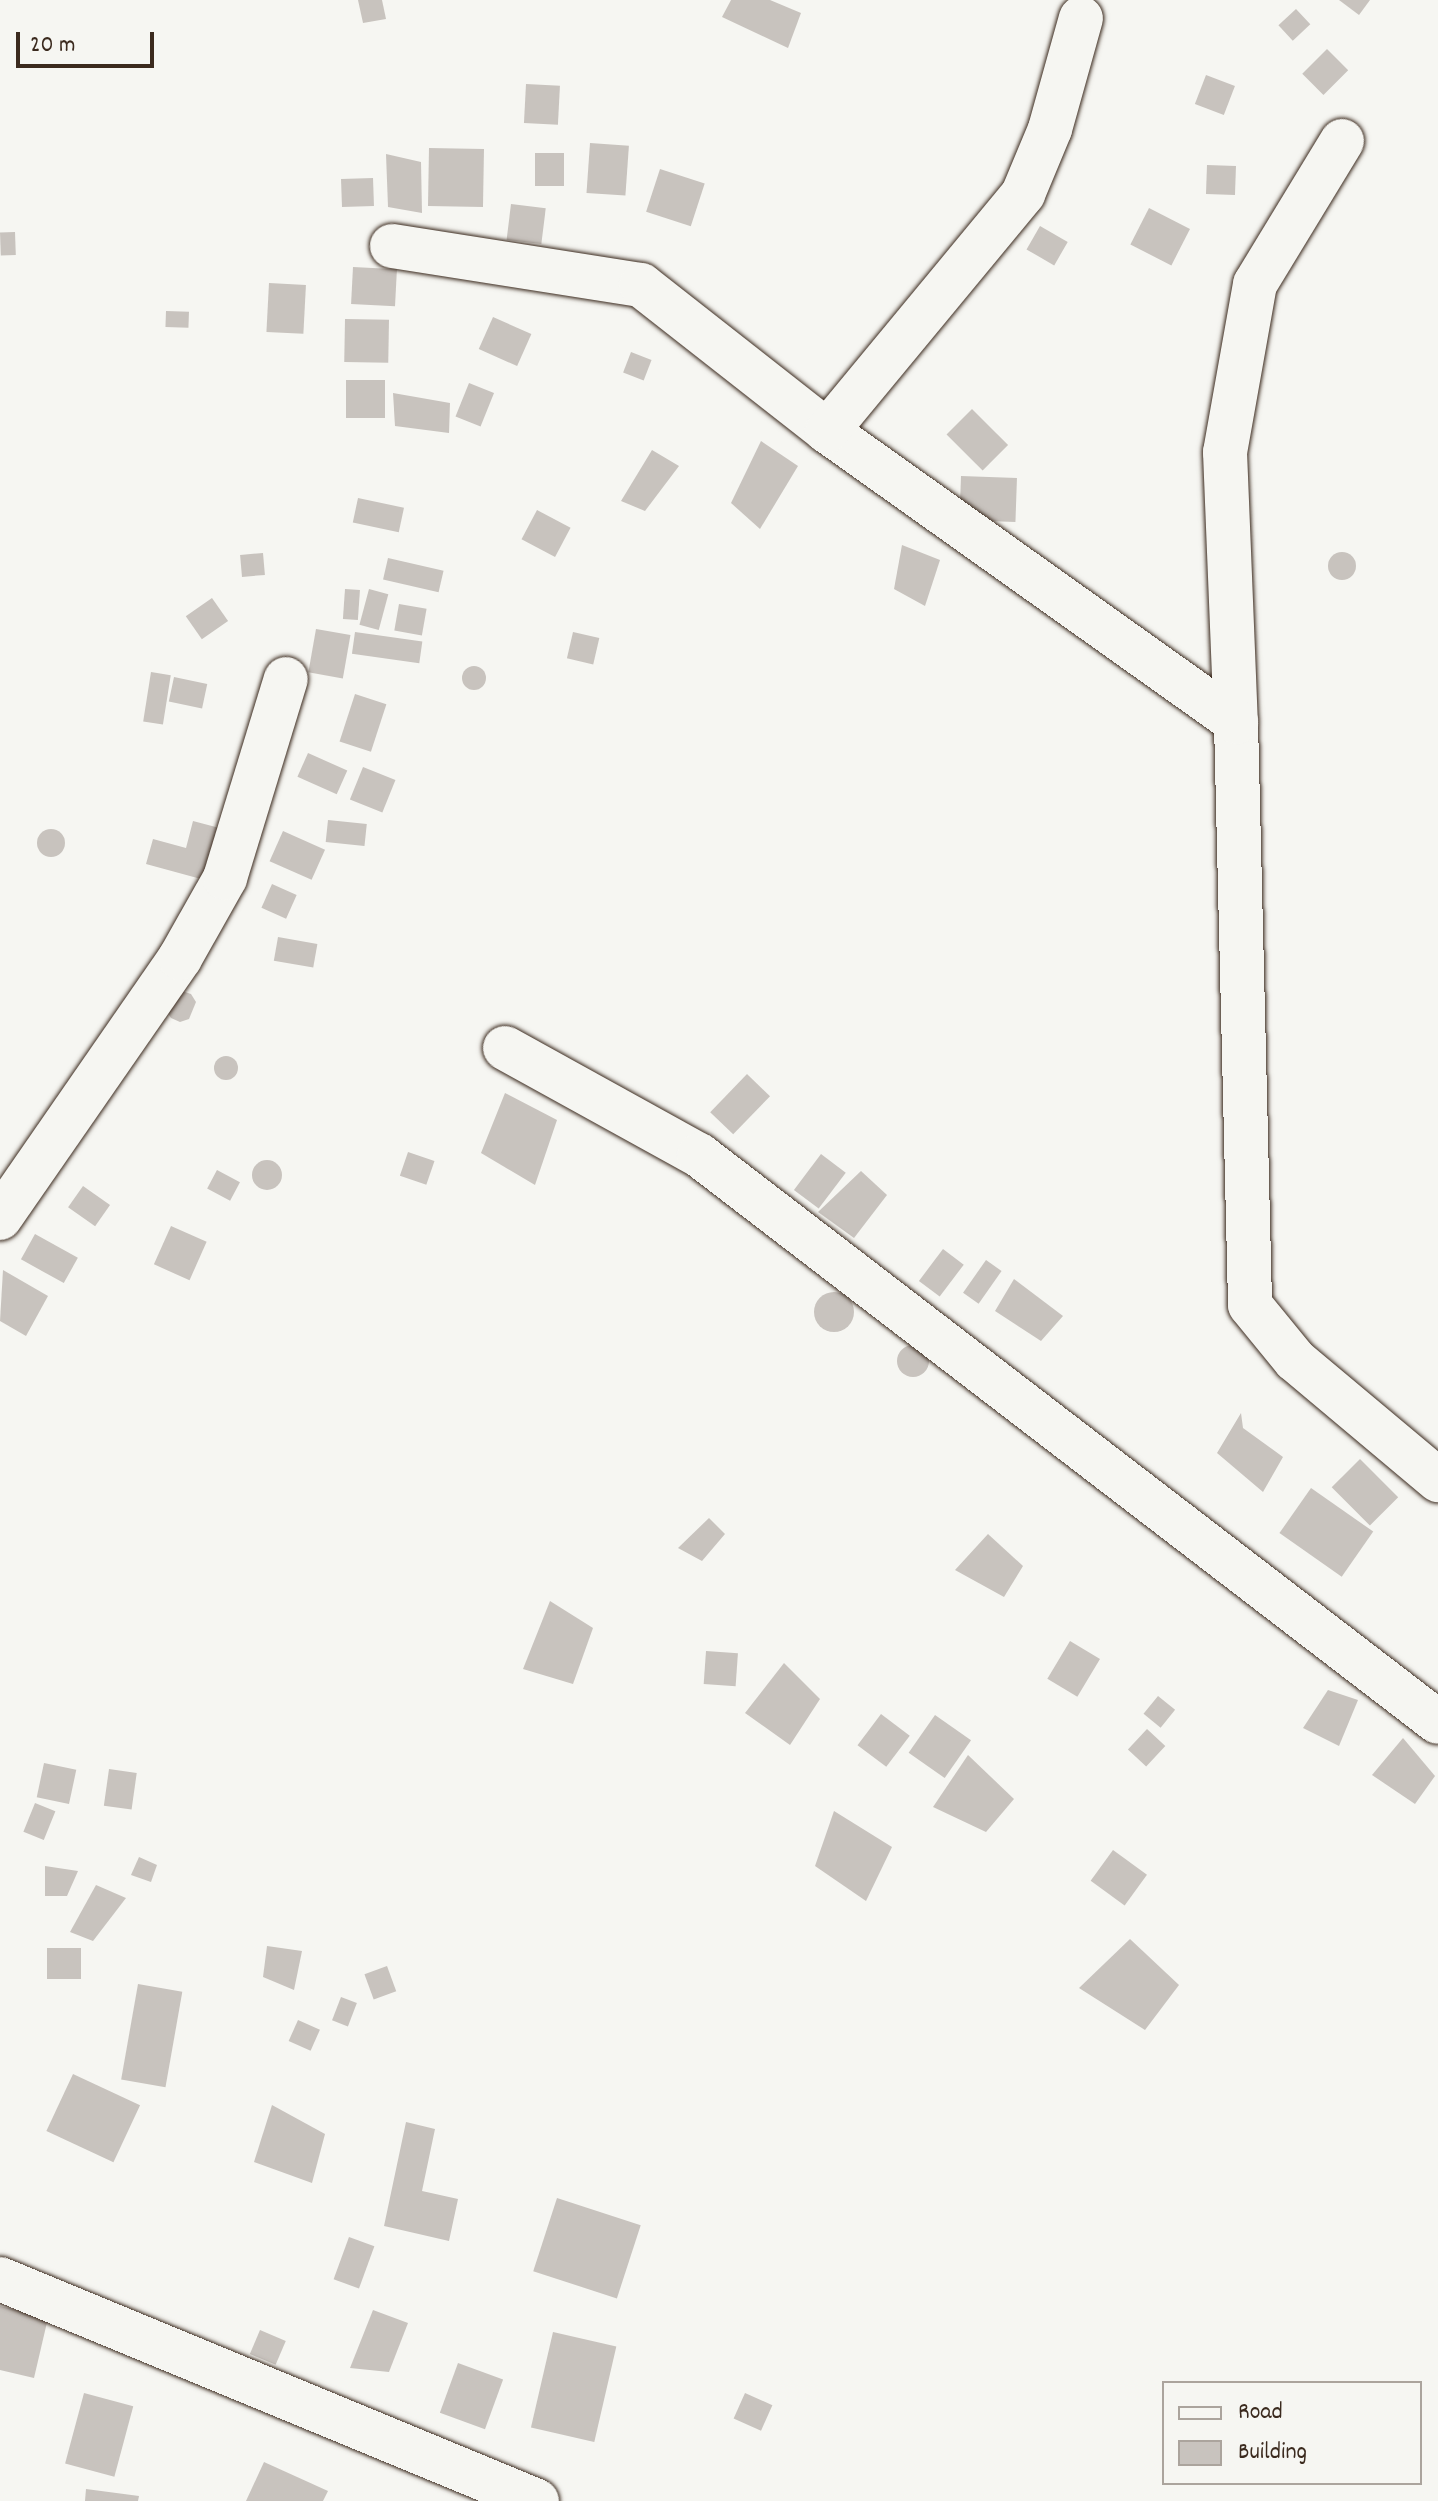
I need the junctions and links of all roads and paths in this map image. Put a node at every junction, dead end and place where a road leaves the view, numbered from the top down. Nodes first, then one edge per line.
1 (1081, 18) dead end
2 (1342, 141) dead end
3 (392, 246) dead end
4 (827, 431) junction
5 (286, 679) dead end
6 (1236, 722) junction
7 (505, 1048) dead end
8 (0, 1218) edge
9 (1438, 1480) edge
10 (1438, 1722) edge
11 (0, 2279) edge
12 (537, 2501) edge

1 - 4 street
2 - 6 street
3 - 4 street
4 - 6 street
5 - 8 street
6 - 9 street
7 - 10 street
11 - 12 street

